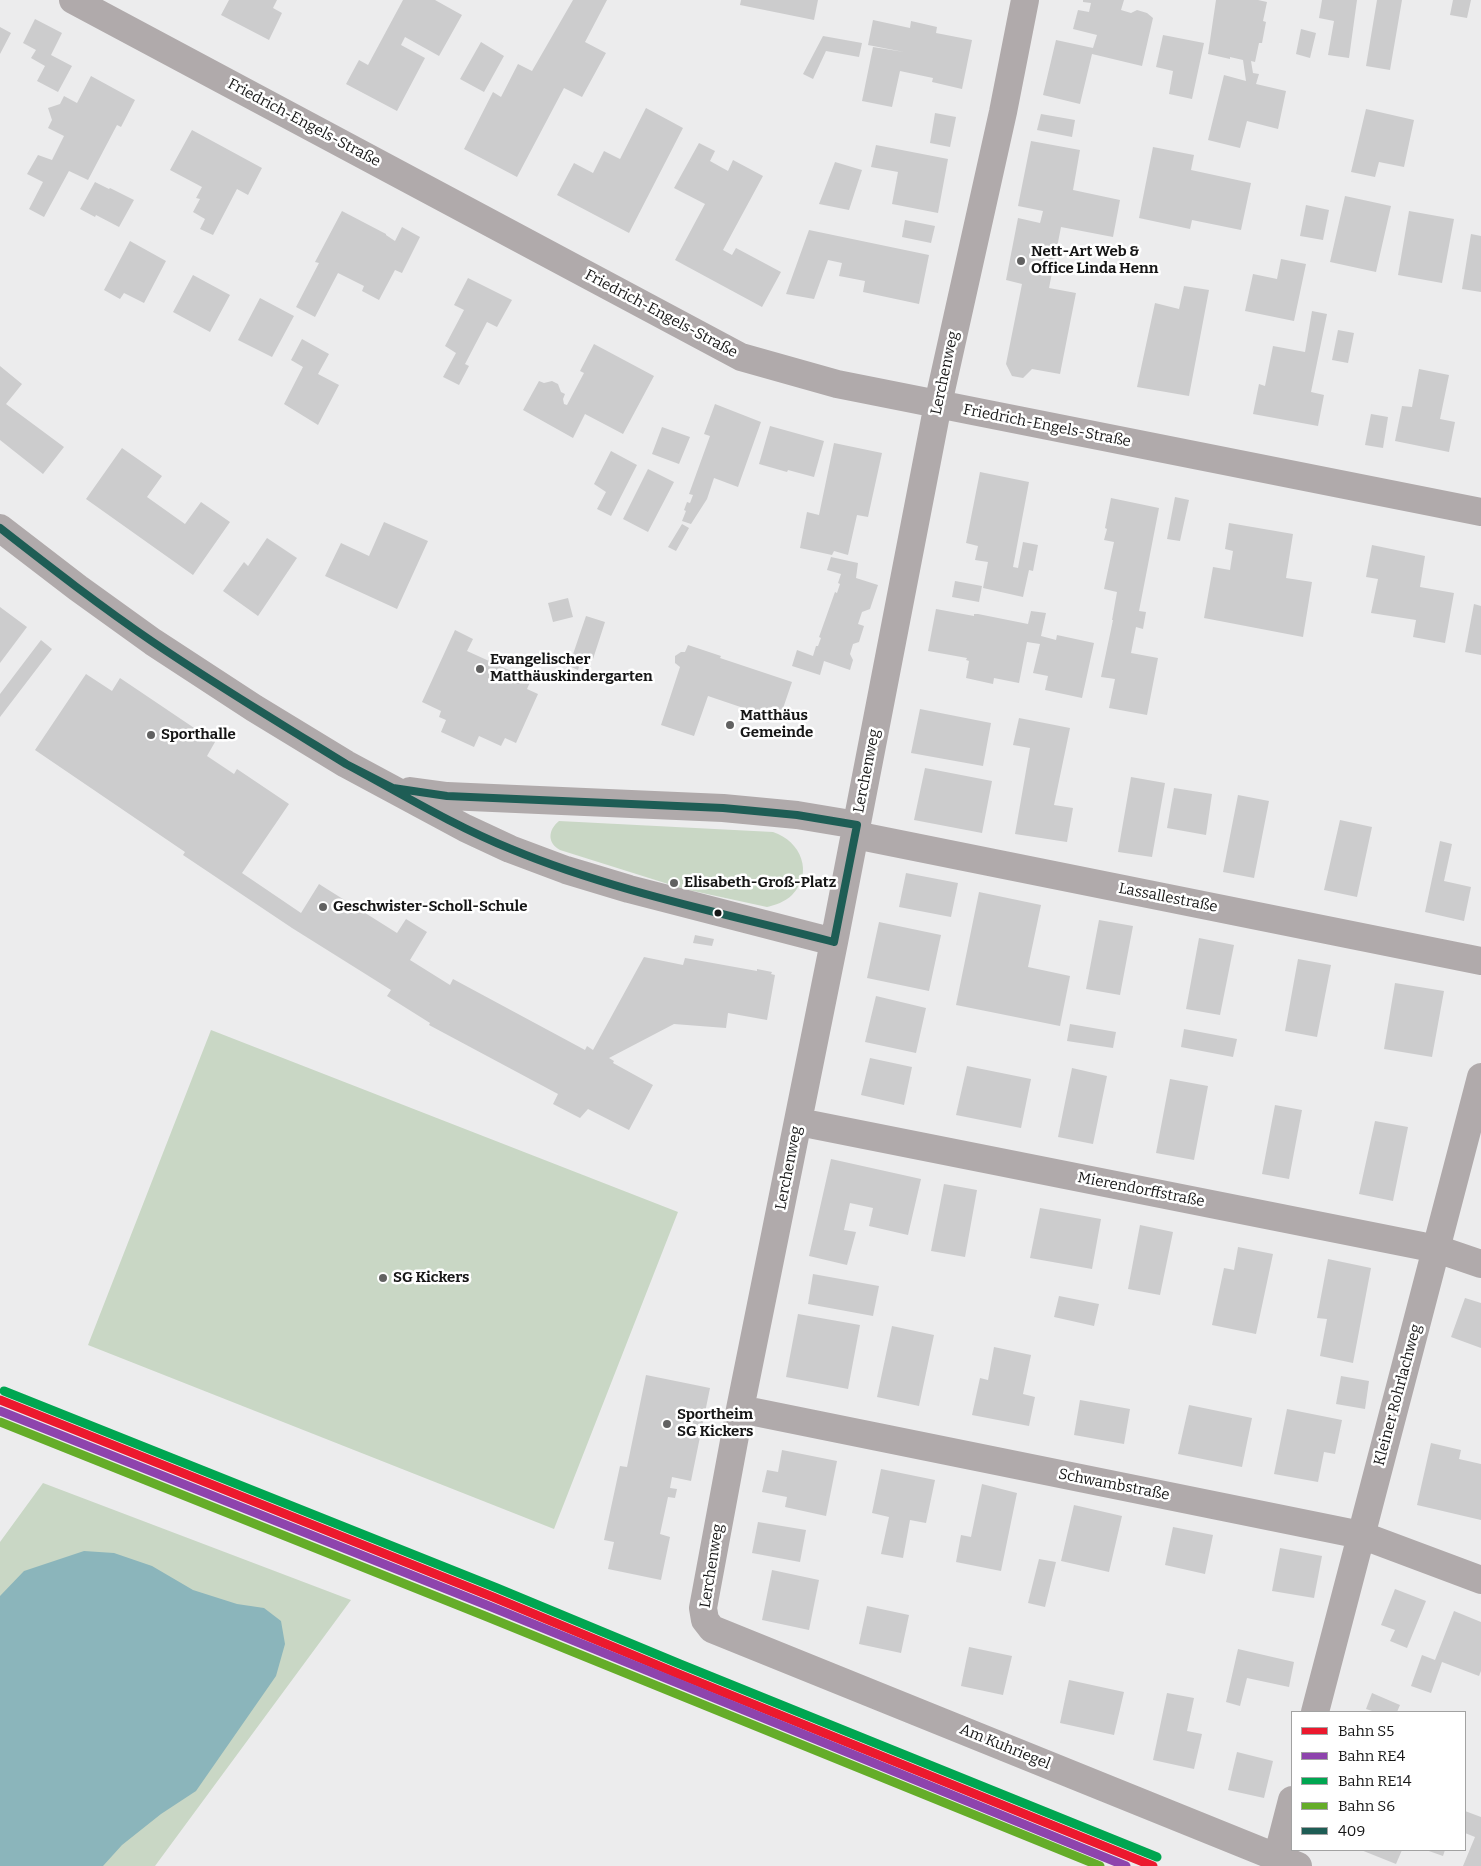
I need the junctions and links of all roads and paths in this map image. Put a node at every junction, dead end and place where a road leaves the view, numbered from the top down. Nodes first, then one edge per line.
1 (72, 0) edge
2 (1025, 0) edge
3 (938, 404) junction
4 (1481, 512) edge
5 (0, 528) edge
6 (393, 788) junction
7 (856, 830) junction
8 (834, 942) junction
9 (1481, 961) edge
10 (1481, 1077) edge
11 (799, 1122) junction
12 (1437, 1249) junction
13 (1481, 1264) edge
14 (740, 1409) junction
15 (1361, 1535) junction
16 (1481, 1580) edge
17 (712, 1629) joint
18 (1315, 1711) edge
19 (1291, 1816) edge
20 (1288, 1862) edge

1 - 3 street, Friedrich-Engels-Straße
2 - 3 street, Lerchenweg
3 - 4 street, Friedrich-Engels-Straße
3 - 7 street, Lerchenweg
5 - 6 street
6 - 7 street, Lassallestraße
6 - 8 street
7 - 8 street, Lerchenweg
7 - 9 street, Lassallestraße
8 - 11 street, Lerchenweg
10 - 12 street, Kleiner Rohrlachweg
11 - 12 street, Mierendorffstraße
11 - 14 street, Lerchenweg
12 - 13 street, Mierendorffstraße
12 - 15 street, Kleiner Rohrlachweg
14 - 15 street, Schwambstraße
14 - 17 street, Lerchenweg
15 - 16 street, Schwambstraße
15 - 18 street, Kleiner Rohrlachweg
17 - 20 street, Am Kuhriegel
19 - 20 street

